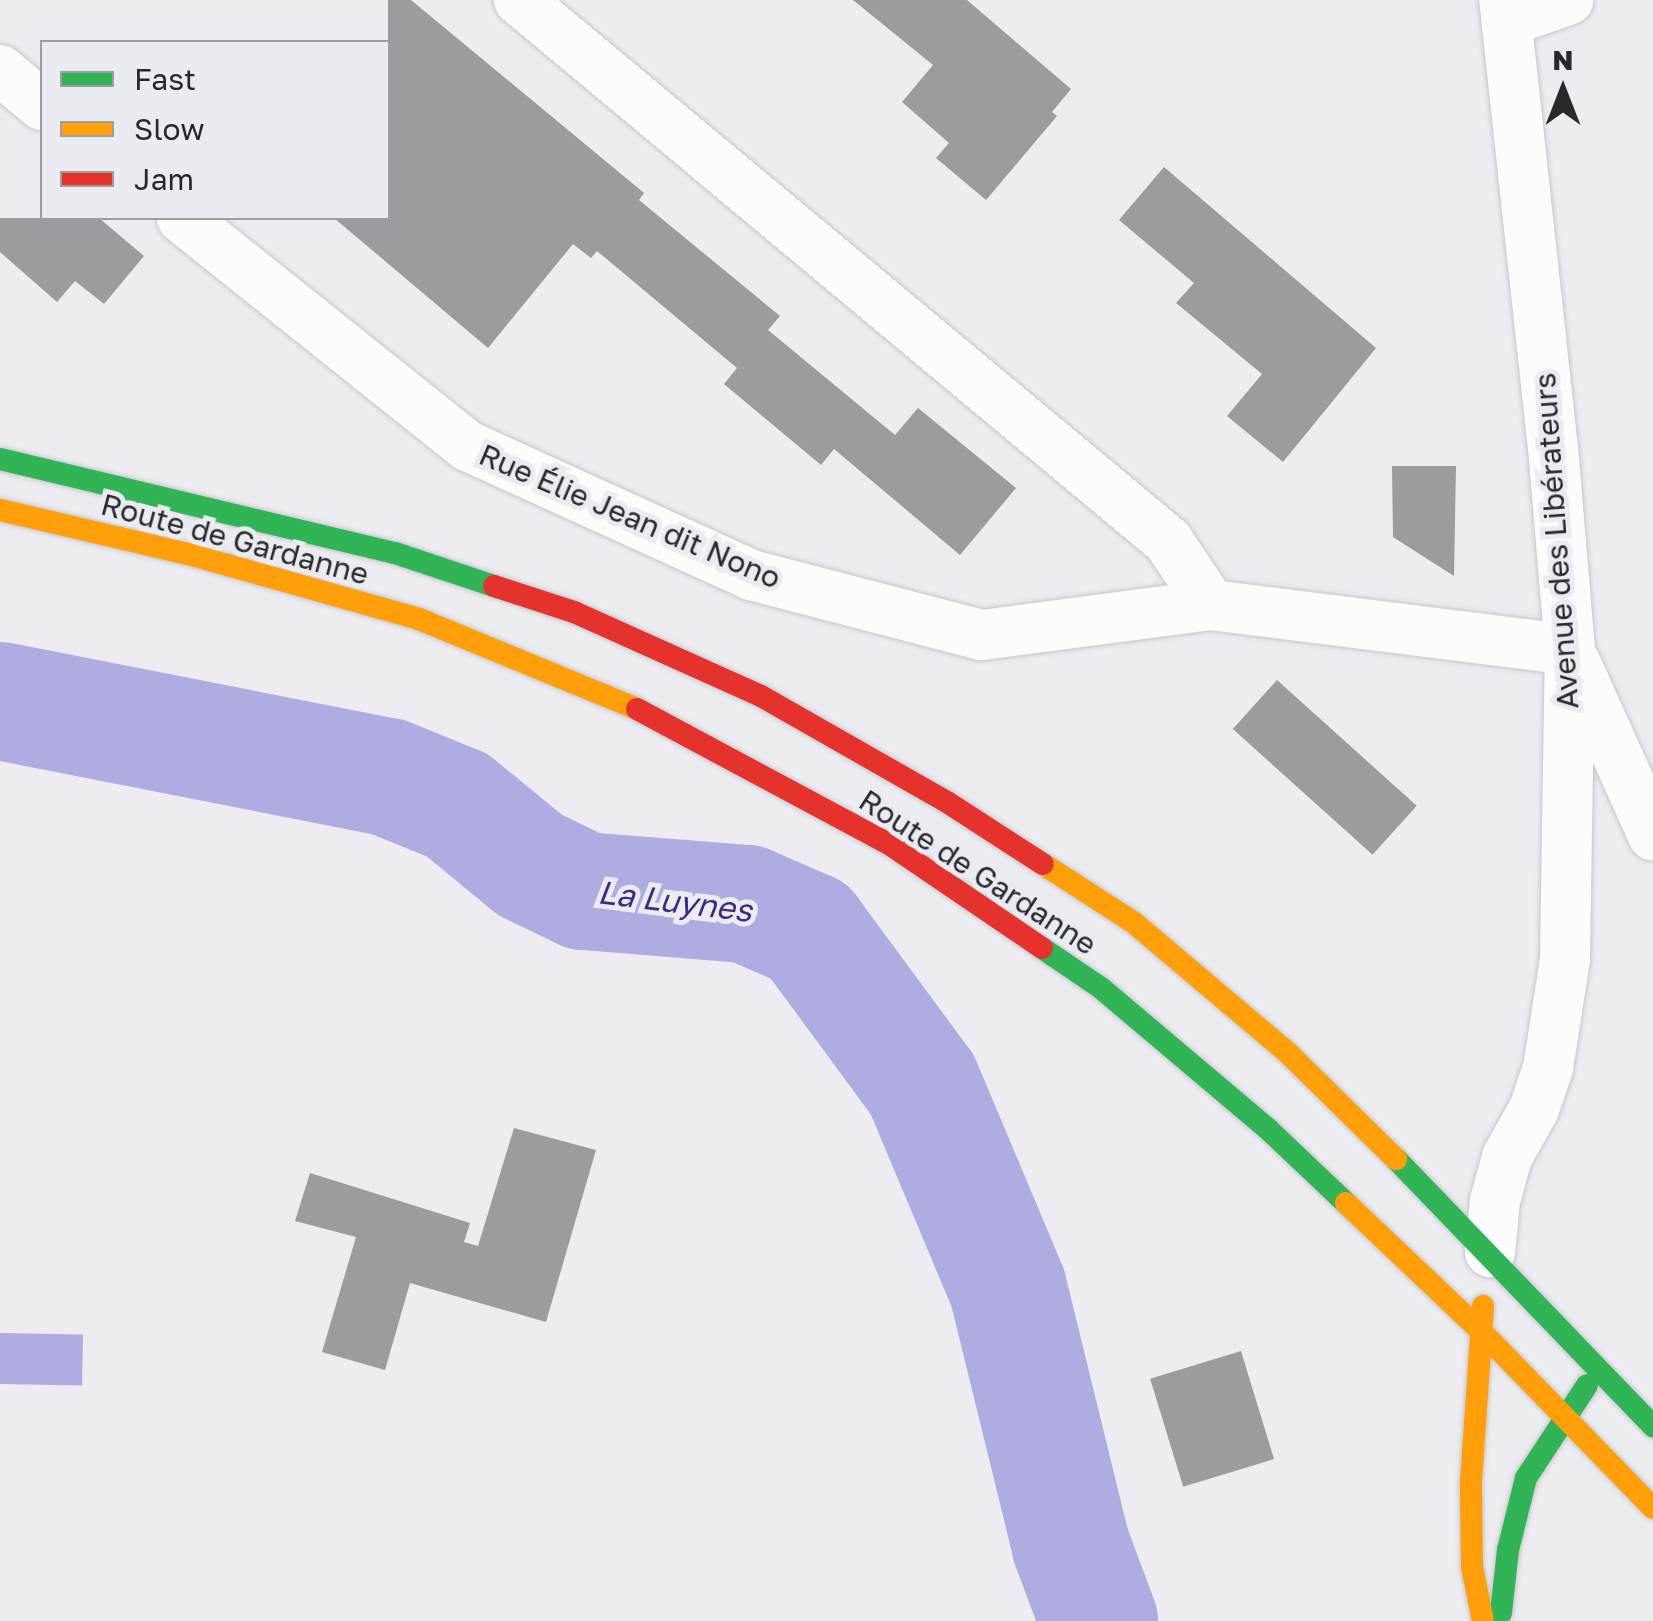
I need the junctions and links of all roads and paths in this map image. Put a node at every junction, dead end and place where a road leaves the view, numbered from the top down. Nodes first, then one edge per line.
1 (519, 0) edge
2 (1568, 0) edge
3 (1506, 11) edge
4 (0, 70) edge
5 (40, 103) edge
6 (185, 220) edge
7 (0, 460) edge
8 (0, 510) edge
9 (1211, 605) junction
10 (1570, 650) junction
11 (1653, 835) edge
12 (1490, 1252) junction
13 (1480, 1330) junction
14 (1599, 1370) junction
15 (1565, 1414) junction
16 (1653, 1426) edge
17 (1653, 1508) edge
18 (1483, 1621) edge
19 (1502, 1621) edge

1 - 9 street
2 - 3 street
3 - 10 street, Avenue des Libérateurs
4 - 5 street
6 - 9 street, Rue Élie Jean dit Nono
7 - 12 main road, Route de Gardanne
8 - 13 main road, Route de Gardanne
9 - 10 street, Rue Élie Jean dit Nono
10 - 11 street
10 - 12 street, Avenue des Libérateurs
12 - 13 main road
12 - 14 main road, Route de Gardanne
13 - 15 main road, Route de Gardanne
13 - 18 main road
14 - 15 main road
14 - 16 main road, Route de Gardanne
15 - 17 main road, Route de Gardanne
15 - 19 main road

